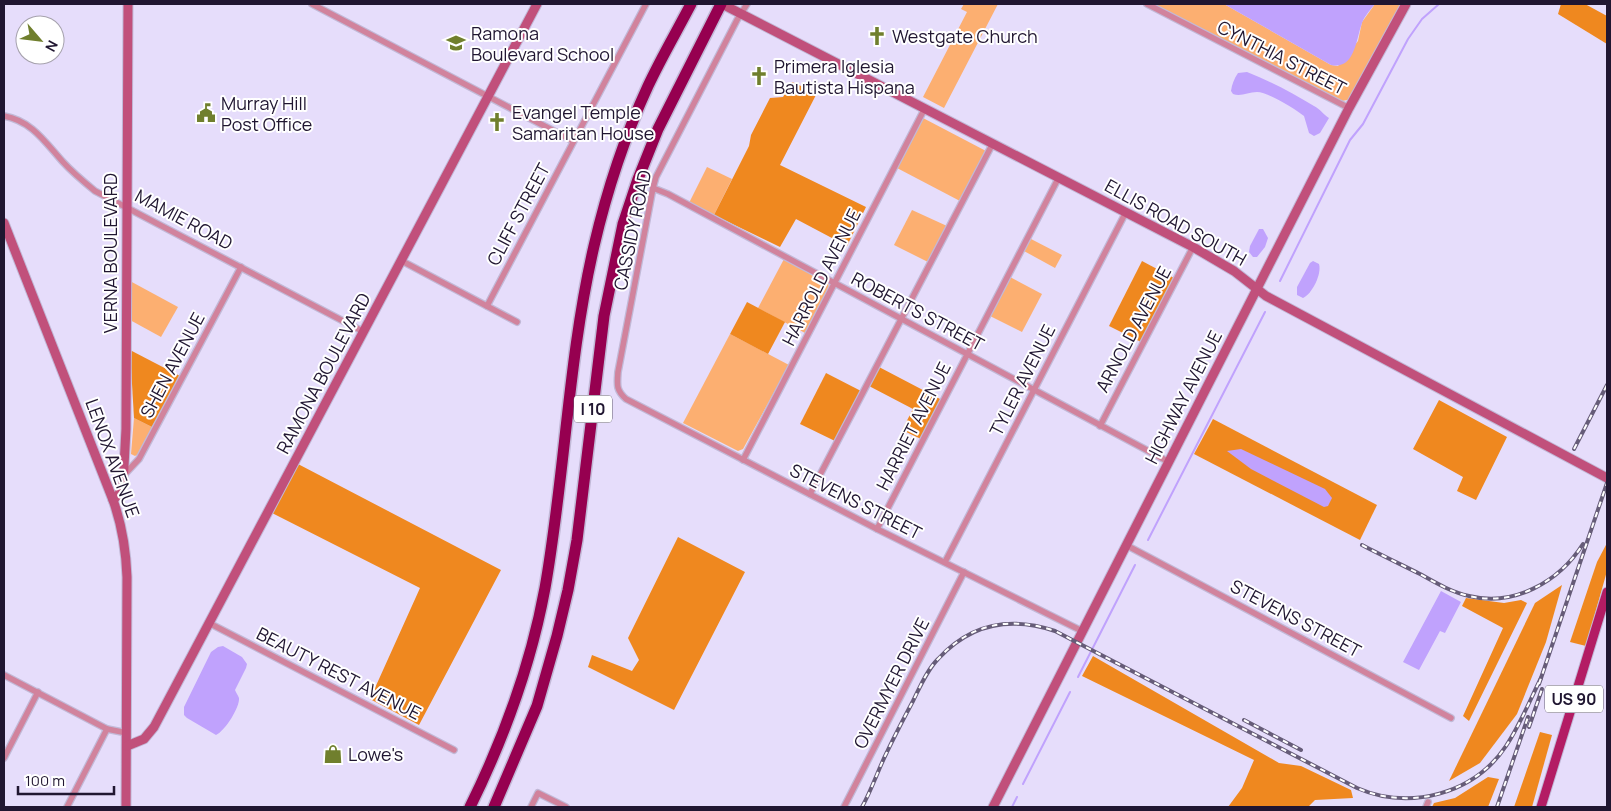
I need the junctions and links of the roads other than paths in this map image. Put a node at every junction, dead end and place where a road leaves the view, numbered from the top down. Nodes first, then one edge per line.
1 (128, 4) edge
2 (312, 4) edge
3 (537, 4) edge
4 (646, 4) edge
5 (722, 4) edge
6 (747, 4) edge
7 (1147, 4) edge
8 (1406, 4) edge
9 (689, 8) edge
10 (742, 14) junction
11 (488, 97) junction
12 (925, 108) junction
13 (1350, 108) junction
14 (4, 116) edge
15 (573, 141) junction
16 (993, 143) junction
17 (1059, 177) junction
18 (653, 188) junction
19 (127, 206) junction
20 (1126, 212) junction
21 (4, 223) edge
22 (1193, 247) junction
23 (402, 261) junction
24 (241, 267) junction
25 (835, 283) junction
26 (1257, 289) junction
27 (487, 306) junction
28 (901, 318) junction
29 (517, 322) dead end
30 (364, 332) junction
31 (967, 354) junction
32 (1034, 390) junction
33 (619, 393) joint
34 (1100, 426) junction
35 (743, 460) junction
36 (1168, 462) junction
37 (124, 475) junction
38 (1607, 478) edge
39 (810, 494) junction
40 (113, 500) junction
41 (877, 529) junction
42 (1126, 545) junction
43 (945, 562) junction
44 (964, 572) junction
45 (1607, 592) edge
46 (209, 623) junction
47 (1082, 631) junction
48 (4, 675) edge
49 (38, 692) junction
50 (1451, 718) dead end
51 (107, 729) junction
52 (127, 733) junction
53 (126, 746) junction
54 (454, 750) dead end
55 (4, 758) edge
56 (470, 806) edge
57 (68, 807) edge
58 (126, 807) edge
59 (494, 807) edge
60 (531, 807) edge
61 (566, 807) edge
62 (844, 807) edge
63 (993, 807) edge
64 (1541, 807) edge

1 - 19 street, VERNA BOULEVARD
2 - 11 street
3 - 11 street, RAMONA BOULEVARD
4 - 15 street, CLIFF STREET
5 - 10 street, ELLIS ROAD SOUTH
5 - 59 highway, I 10
6 - 10 street, CASSIDY ROAD
7 - 13 street, CYNTHIA STREET
8 - 13 street, HIGHWAY AVENUE
9 - 56 highway, I 10
10 - 12 street, ELLIS ROAD SOUTH
10 - 18 street, CASSIDY ROAD
11 - 15 street
11 - 23 street, RAMONA BOULEVARD
12 - 16 street, ELLIS ROAD SOUTH
12 - 25 street, HARROLD AVENUE
13 - 26 street, HIGHWAY AVENUE
14 - 19 street, MAMIE ROAD
15 - 27 street, CLIFF STREET
16 - 17 street, ELLIS ROAD SOUTH
16 - 28 street
17 - 20 street, ELLIS ROAD SOUTH
17 - 31 street, HARRIET AVENUE
18 - 25 street, ROBERTS STREET
18 - 33 street, CASSIDY ROAD
19 - 24 street, MAMIE ROAD
19 - 37 street, VERNA BOULEVARD
20 - 22 street, ELLIS ROAD SOUTH
20 - 32 street, TYLER AVENUE
21 - 40 street, LENOX AVENUE
22 - 26 street, ELLIS ROAD SOUTH
22 - 34 street, ARNOLD AVENUE
23 - 27 street
23 - 30 street, RAMONA BOULEVARD
24 - 30 street, MAMIE ROAD
24 - 37 street, SHEN AVENUE
25 - 28 street, ROBERTS STREET
25 - 35 street, HARROLD AVENUE
26 - 36 street, HIGHWAY AVENUE
26 - 38 street, ELLIS ROAD SOUTH
27 - 29 street
28 - 31 street, ROBERTS STREET
28 - 39 street
30 - 46 street, RAMONA BOULEVARD
31 - 32 street, ROBERTS STREET
31 - 41 street, HARRIET AVENUE
32 - 34 street, ROBERTS STREET
32 - 43 street, TYLER AVENUE
33 - 35 street, STEVENS STREET
34 - 36 street, ROBERTS STREET
35 - 39 street, STEVENS STREET
36 - 42 street, HIGHWAY AVENUE
37 - 40 street, VERNA BOULEVARD
39 - 41 street, STEVENS STREET
40 - 52 street, LENOX AVENUE
41 - 43 street, STEVENS STREET
42 - 47 street, HIGHWAY AVENUE
42 - 50 street, STEVENS STREET
43 - 44 street, STEVENS STREET
44 - 47 street, STEVENS STREET
44 - 62 street, OVERMYER DRIVE
45 - 64 main road, US 90
46 - 53 street, RAMONA BOULEVARD
46 - 54 street, BEAUTY REST AVENUE
47 - 63 street, HIGHWAY AVENUE
48 - 49 street
49 - 51 street
49 - 55 street
51 - 52 street
51 - 57 street
52 - 53 street, LENOX AVENUE
53 - 58 street, LENOX AVENUE
60 - 61 street

